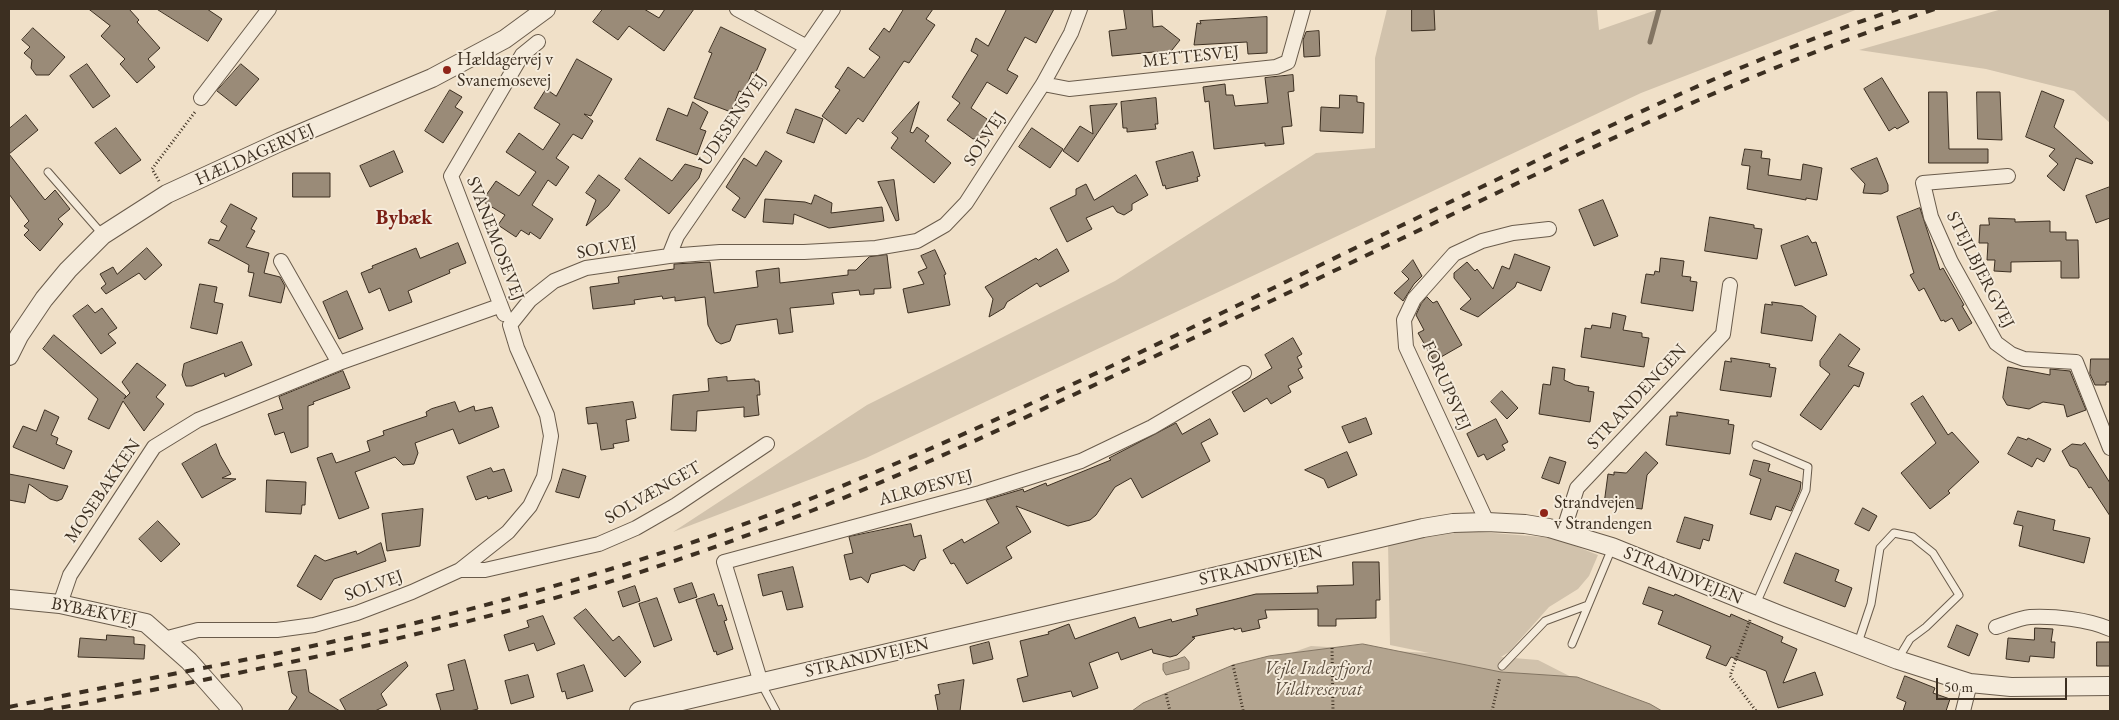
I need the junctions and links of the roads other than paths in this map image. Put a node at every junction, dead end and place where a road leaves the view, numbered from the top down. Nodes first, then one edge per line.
1 (269, 9) edge
2 (546, 9) edge
3 (737, 9) edge
4 (833, 9) edge
5 (1080, 9) edge
6 (1303, 9) edge
7 (538, 42) dead end
8 (806, 46) junction
9 (1043, 84) junction
10 (201, 98) road end
11 (48, 172) dead end
12 (2008, 176) dead end
13 (1549, 229) dead end
14 (104, 235) junction
15 (669, 256) junction
16 (281, 261) dead end
17 (1730, 286) dead end
18 (499, 306) junction
19 (510, 325) junction
20 (9, 356) edge
21 (339, 363) junction
22 (1244, 373) dead end
23 (768, 444) dead end
24 (1756, 445) dead end
25 (2110, 448) edge
26 (1487, 522) junction
27 (1563, 532) junction
28 (1612, 547) junction
29 (460, 570) junction
30 (9, 599) edge
31 (60, 604) junction
32 (1755, 605) junction
33 (1588, 606) junction
34 (1996, 628) dead end
35 (2110, 629) edge
36 (164, 639) junction
37 (1572, 644) dead end
38 (1858, 644) junction
39 (1898, 660) junction
40 (1501, 669) road end
41 (761, 683) junction
42 (1970, 683) junction
43 (2110, 686) edge
44 (233, 711) edge
45 (639, 711) edge
46 (776, 711) edge
47 (1963, 711) edge

1 - 10 street
2 - 14 street, HÆLDAGERVEJ
3 - 8 street
4 - 8 street, UDESENSVEJ
5 - 9 street, SOLVEJ
6 - 9 street, METTESVEJ
7 - 18 street, SVANEMOSEVEJ
8 - 15 street, UDESENSVEJ
9 - 15 street, SOLVEJ
11 - 14 lane
12 - 25 street, STEJLBJERGVEJ
13 - 26 street, FORUPSVEJ
14 - 20 street, HÆLDAGERVEJ
15 - 19 street, SOLVEJ
16 - 21 street
17 - 27 street, STRANDENGEN
18 - 19 street, SVANEMOSEVEJ
18 - 21 street, MOSEBAKKEN
19 - 29 street, SOLVEJ
21 - 31 street, MOSEBAKKEN
22 - 41 street, ALRØESVEJ
23 - 29 street, SOLVÆNGET
24 - 32 lane, STRANDVEJEN
26 - 27 street, STRANDVEJEN
26 - 41 street, STRANDVEJEN
27 - 28 street, STRANDVEJEN
28 - 32 street, STRANDVEJEN
28 - 33 lane
29 - 36 street, SOLVEJ
30 - 31 street, BYBÆKVEJ
31 - 36 street, BYBÆKVEJ
32 - 38 street, STRANDVEJEN
33 - 37 lane
33 - 40 lane
34 - 35 street
36 - 44 street, BYBÆKVEJ
38 - 39 street, STRANDVEJEN
38 - 39 lane
39 - 42 street, STRANDVEJEN
41 - 45 street, STRANDVEJEN
41 - 46 lane
42 - 43 street, STRANDVEJEN
42 - 47 street

